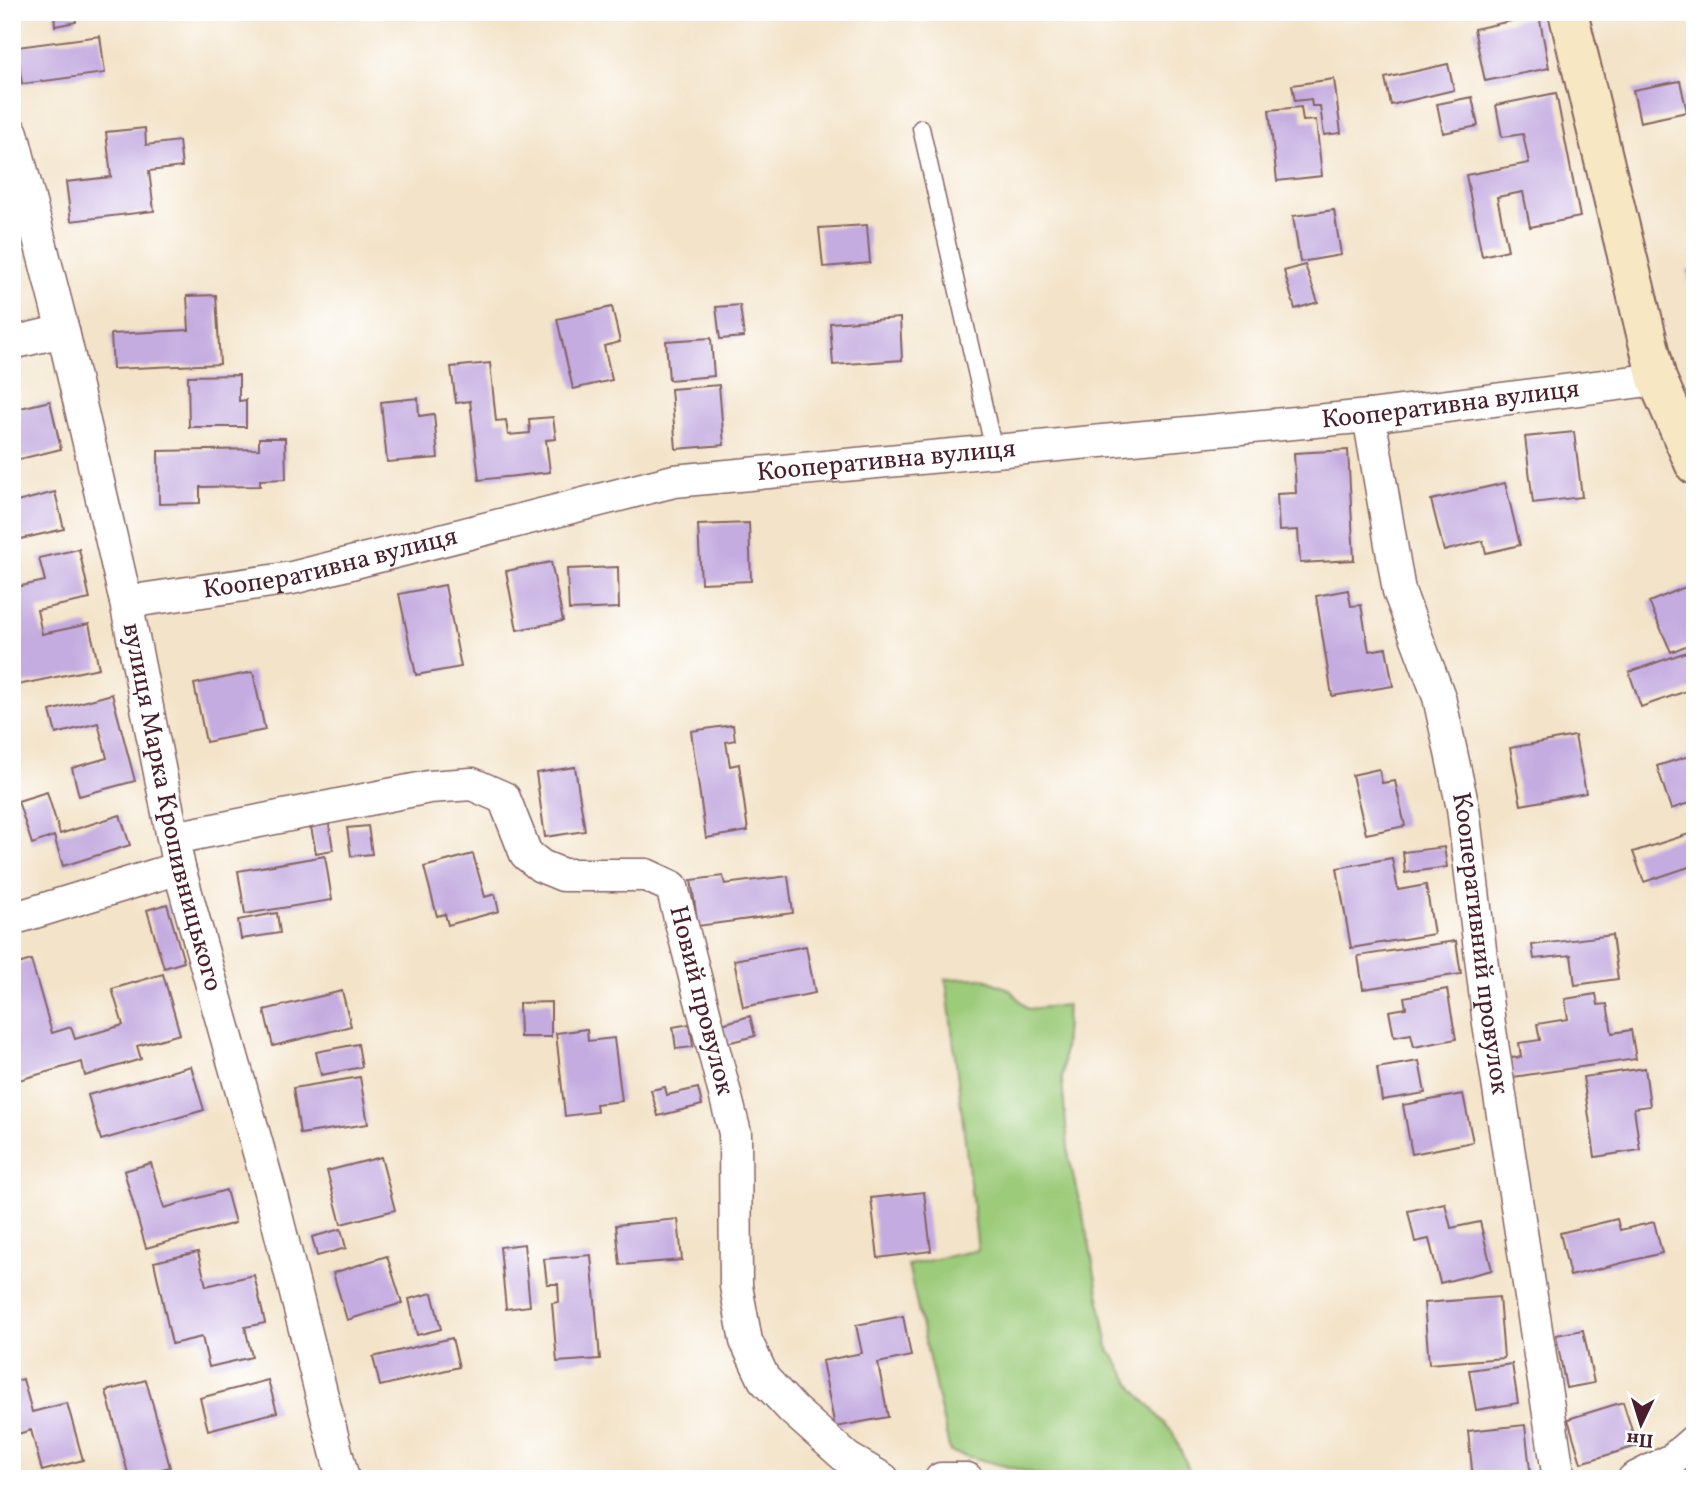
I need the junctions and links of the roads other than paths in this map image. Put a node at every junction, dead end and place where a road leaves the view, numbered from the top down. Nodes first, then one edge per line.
1 (1568, 12) edge
2 (921, 128) dead end
3 (12, 133) edge
4 (63, 331) junction
5 (12, 344) edge
6 (1657, 379) junction
7 (1368, 416) junction
8 (994, 451) junction
9 (1695, 466) edge
10 (125, 602) junction
11 (177, 853) junction
12 (12, 919) edge
13 (1695, 1440) edge
14 (343, 1479) edge
15 (883, 1479) edge
16 (941, 1479) edge
17 (967, 1479) edge
18 (1559, 1479) edge
19 (1634, 1479) edge

1 - 6 street
2 - 8 lane
3 - 4 street, вулиця Марка Кропивницького
4 - 5 street
4 - 10 street, вулиця Марка Кропивницького
6 - 7 street, Кооперативна вулиця
6 - 9 street
7 - 8 street, Кооперативна вулиця
7 - 18 street, Кооперативний провулок
8 - 10 street, Кооперативна вулиця
10 - 11 street, вулиця Марка Кропивницького
11 - 12 street
11 - 14 street, вулиця Марка Кропивницького
11 - 15 street, Новий провулок
13 - 19 street
16 - 17 street

